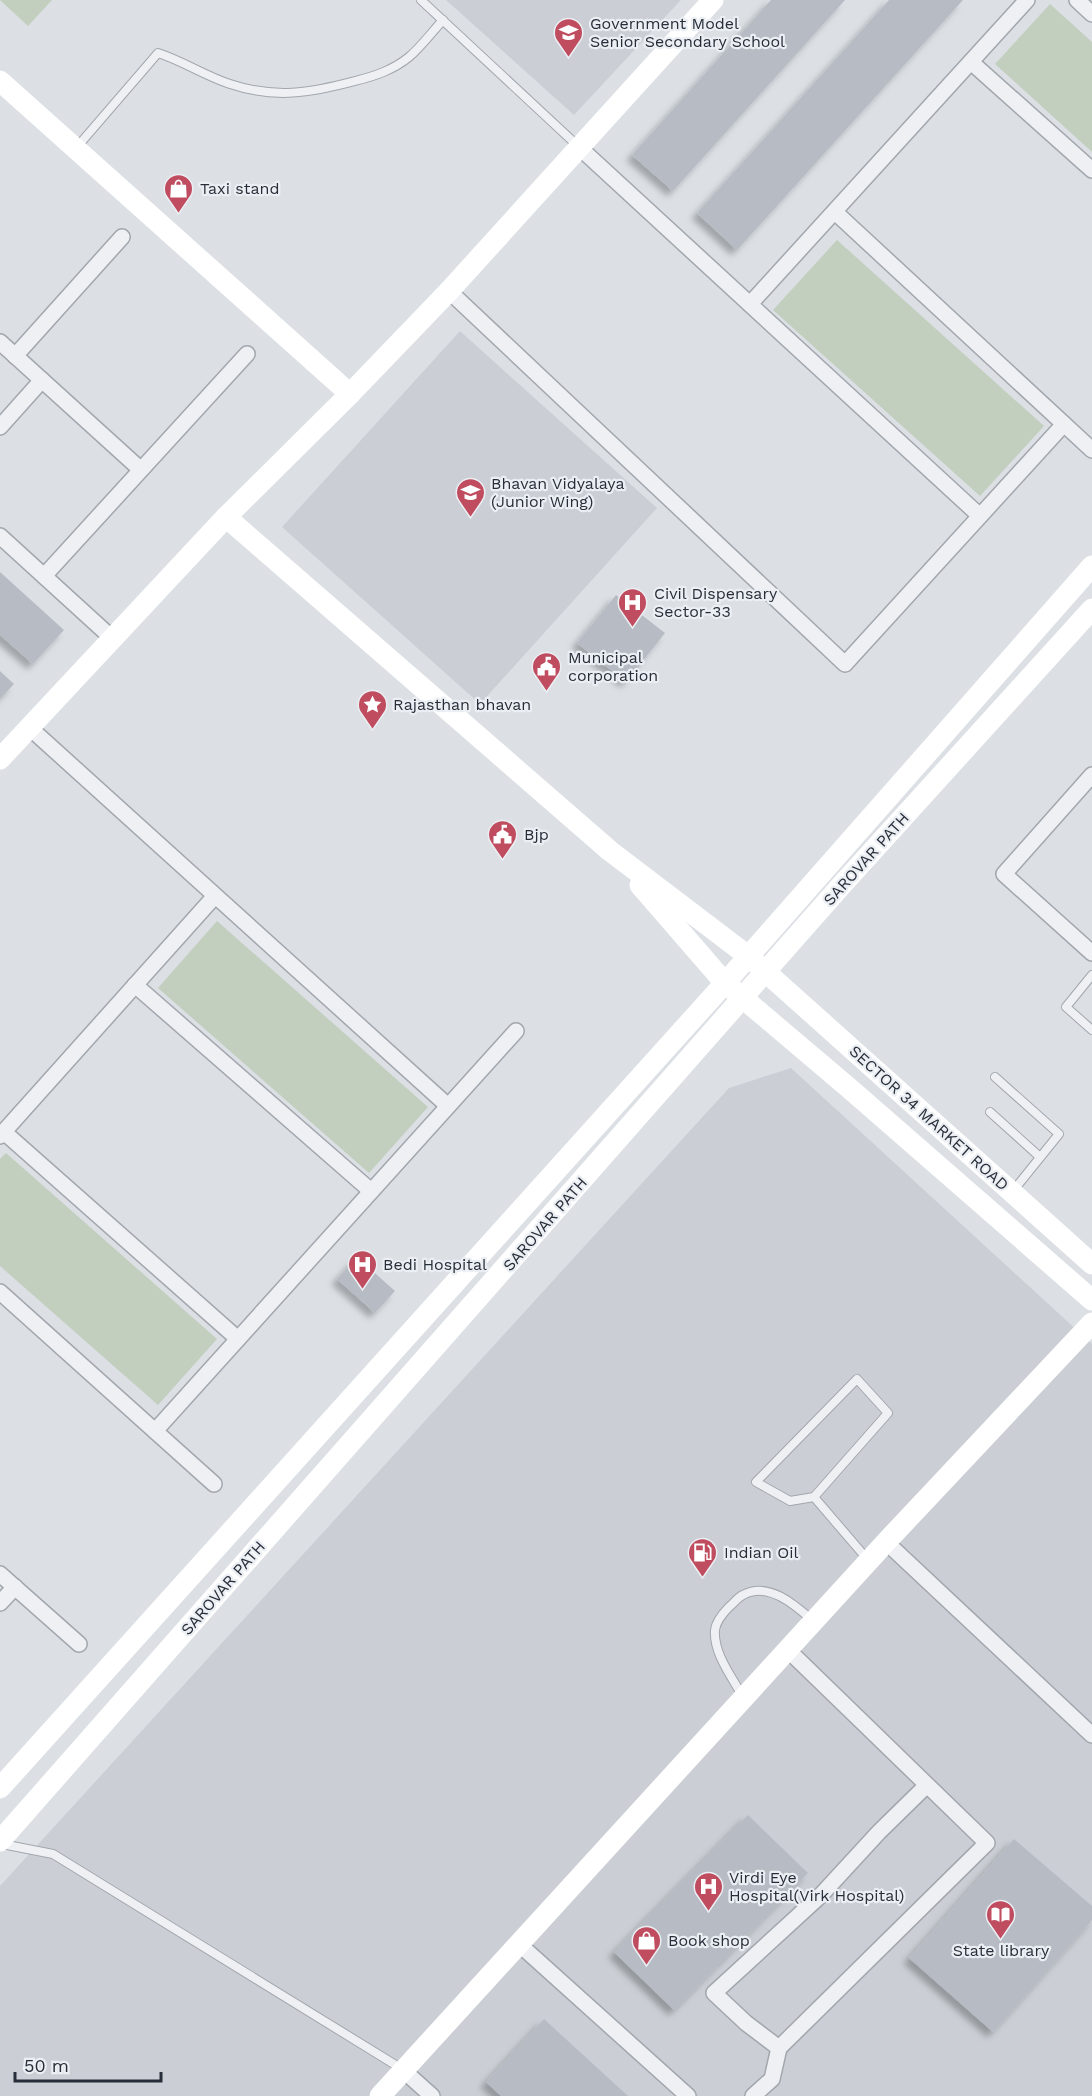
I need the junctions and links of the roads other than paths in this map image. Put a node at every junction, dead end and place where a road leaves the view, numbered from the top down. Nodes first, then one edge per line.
1 (421, 0) edge
2 (713, 0) edge
3 (1027, 0) edge
4 (1077, 0) edge
5 (1092, 14) edge
6 (443, 20) junction
7 (970, 62) junction
8 (0, 81) edge
9 (76, 148) junction
10 (580, 148) junction
11 (1092, 170) edge
12 (835, 212) junction
13 (122, 237) dead end
14 (449, 291) junction
15 (750, 304) junction
16 (0, 342) edge
17 (247, 354) dead end
18 (15, 356) junction
19 (42, 380) junction
20 (350, 394) junction
21 (1064, 424) junction
22 (0, 427) edge
23 (1092, 450) edge
24 (140, 469) junction
25 (980, 516) junction
26 (226, 517) junction
27 (0, 536) edge
28 (1092, 566) edge
29 (44, 576) junction
30 (1092, 609) edge
31 (112, 639) junction
32 (30, 728) junction
33 (0, 759) edge
34 (1092, 776) edge
35 (610, 851) junction
36 (214, 897) junction
37 (1092, 953) edge
38 (748, 956) junction
39 (766, 972) junction
40 (1092, 975) edge
41 (725, 983) junction
42 (135, 985) junction
43 (743, 999) junction
44 (516, 1030) dead end
45 (1092, 1030) edge
46 (996, 1077) dead end
47 (448, 1106) junction
48 (990, 1112) dead end
49 (2, 1134) edge
50 (1041, 1157) junction
51 (371, 1191) junction
52 (1012, 1192) junction
53 (1089, 1257) edge
54 (0, 1293) edge
55 (1092, 1300) edge
56 (1092, 1323) edge
57 (238, 1339) junction
58 (155, 1431) junction
59 (214, 1484) dead end
60 (814, 1497) junction
61 (886, 1542) junction
62 (869, 1561) junction
63 (0, 1574) edge
64 (15, 1587) junction
65 (0, 1604) edge
66 (813, 1622) junction
67 (79, 1644) dead end
68 (788, 1650) junction
69 (744, 1698) junction
70 (1092, 1735) edge
71 (927, 1785) junction
72 (0, 1788) edge
73 (0, 1842) edge
74 (519, 1944) junction
75 (779, 2049) junction
76 (403, 2070) junction
77 (380, 2096) edge
78 (432, 2096) edge
79 (687, 2096) edge
80 (753, 2096) edge

1 - 6 lane
2 - 10 street
3 - 7 street
4 - 5 street
6 - 9 lane
6 - 10 lane
7 - 11 street
7 - 12 street
8 - 9 street
9 - 20 street
10 - 14 street
10 - 15 street
12 - 15 street
12 - 21 street
13 - 18 street
14 - 20 street
14 - 25 street
15 - 25 street
16 - 18 street
17 - 24 street
18 - 19 street
19 - 22 street
19 - 24 street
20 - 26 street
21 - 23 street
21 - 25 street
24 - 29 street
26 - 31 street
26 - 35 street
27 - 29 street
28 - 38 street, SAROVAR PATH
29 - 31 street
30 - 39 street, SAROVAR PATH
31 - 32 street
32 - 33 street
32 - 36 street
34 - 37 street
35 - 38 street, SECTOR 34 MARKET ROAD
35 - 41 street
36 - 42 street
36 - 47 street
38 - 39 street, SECTOR 34 MARKET ROAD
38 - 41 street, SAROVAR PATH
39 - 43 street, SAROVAR PATH
39 - 52 street, SECTOR 34 MARKET ROAD
40 - 45 lane
41 - 43 street
41 - 72 street, SAROVAR PATH
42 - 49 street
42 - 51 street
43 - 55 street
43 - 73 street, SAROVAR PATH
44 - 47 street
46 - 50 lane
47 - 51 street
48 - 50 lane
49 - 57 street
50 - 52 lane
51 - 57 street
52 - 53 street, SECTOR 34 MARKET ROAD
54 - 58 street
56 - 61 street
57 - 58 street
58 - 59 street
60 - 60 lane
60 - 62 lane
61 - 62 street
61 - 70 street
62 - 66 street
63 - 64 street
64 - 65 street
64 - 67 street
66 - 68 street
66 - 69 lane
68 - 69 street
68 - 71 street
69 - 74 street
71 - 75 street
71 - 75 street
73 - 76 lane
74 - 76 street
74 - 79 street
75 - 80 street
76 - 77 street
76 - 78 street

